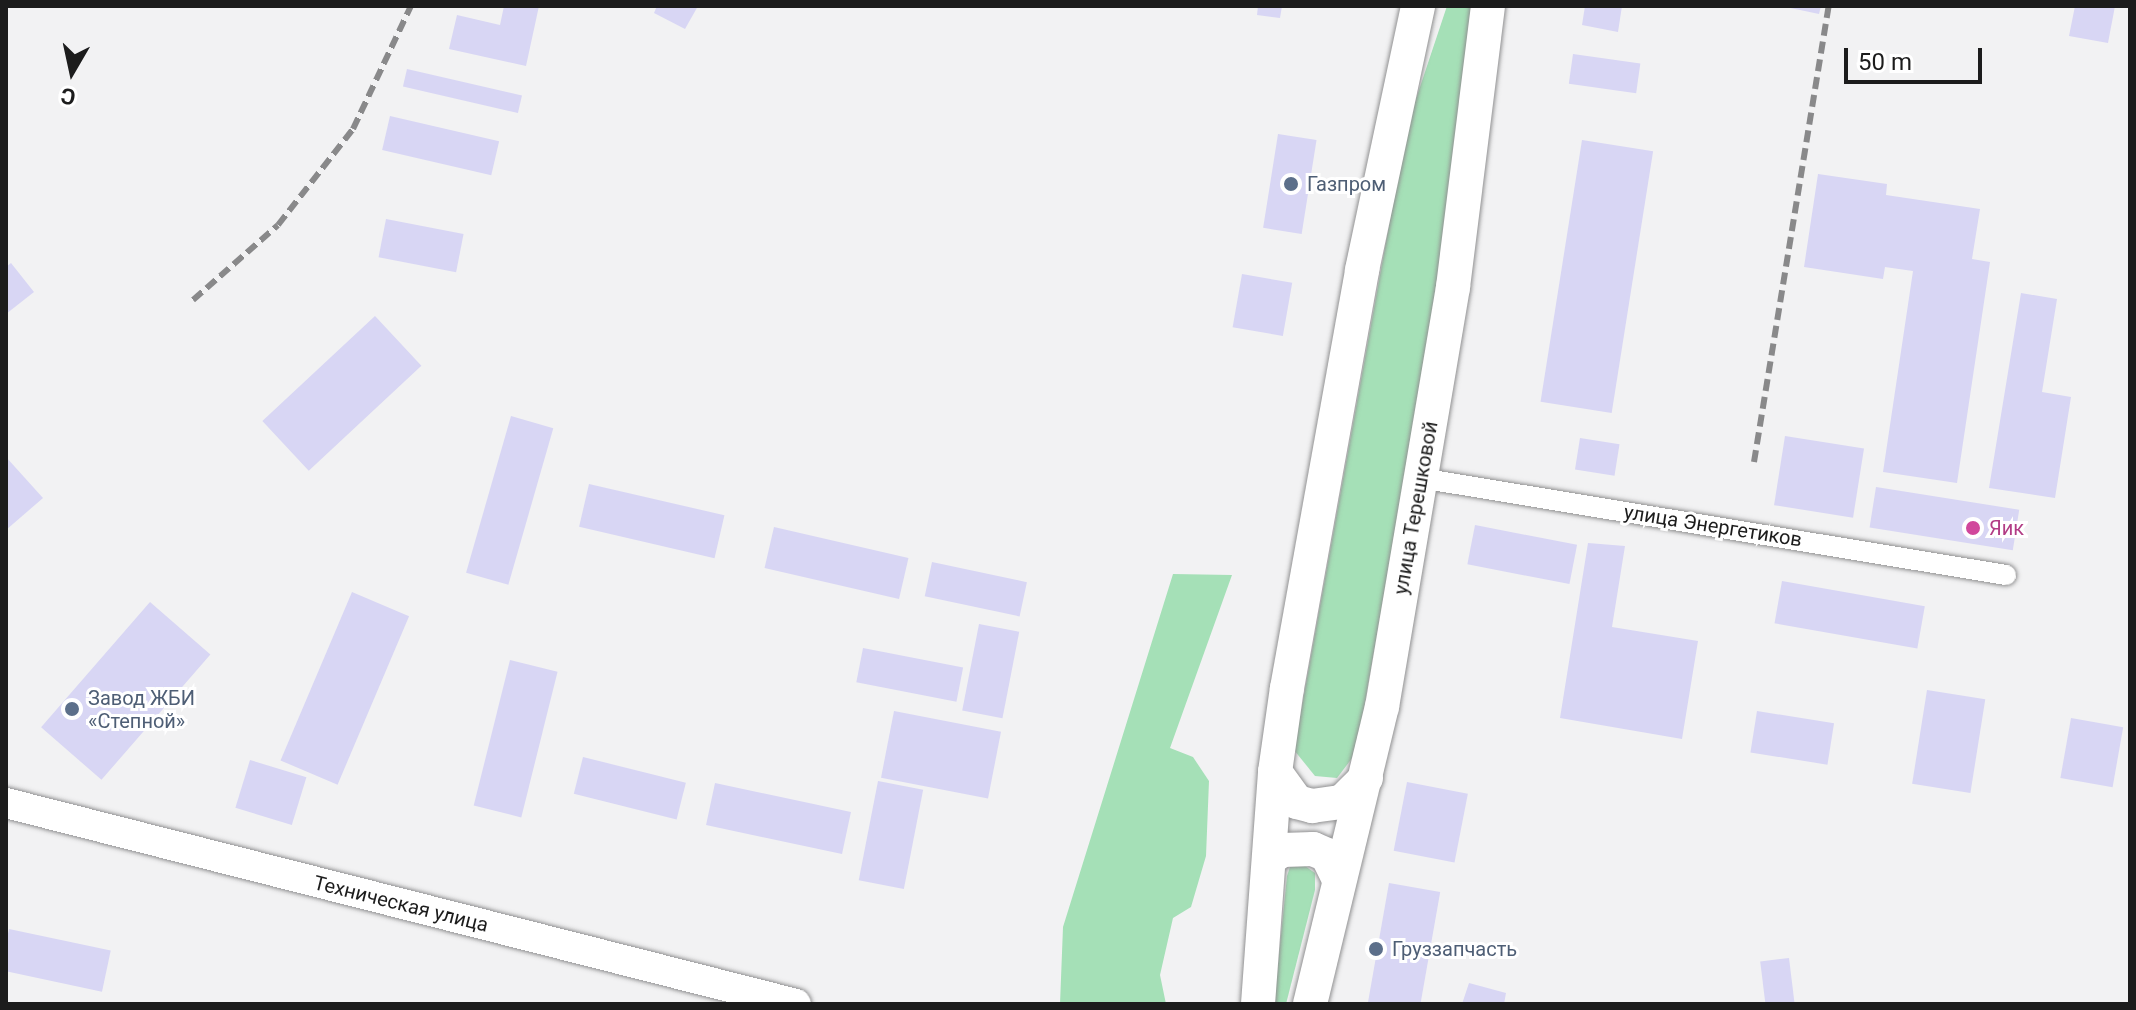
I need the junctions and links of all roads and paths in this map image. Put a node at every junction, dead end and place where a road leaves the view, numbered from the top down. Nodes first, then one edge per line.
1 (1418, 6) edge
2 (1488, 6) edge
3 (1420, 478) junction
4 (2006, 575) dead end
5 (1275, 772) junction
6 (1366, 778) junction
7 (6, 803) edge
8 (1269, 859) junction
9 (1339, 880) junction
10 (796, 1004) edge
11 (1258, 1004) edge
12 (1310, 1004) edge

1 - 5 main road
2 - 3 main road, улица Терешковой
3 - 4 street, улица Энергетиков
3 - 6 main road, улица Терешковой
5 - 6 main road
5 - 8 main road
6 - 9 main road, улица Терешковой
7 - 10 street, Техническая улица
8 - 9 main road
8 - 11 main road
9 - 12 main road, улица Терешковой

